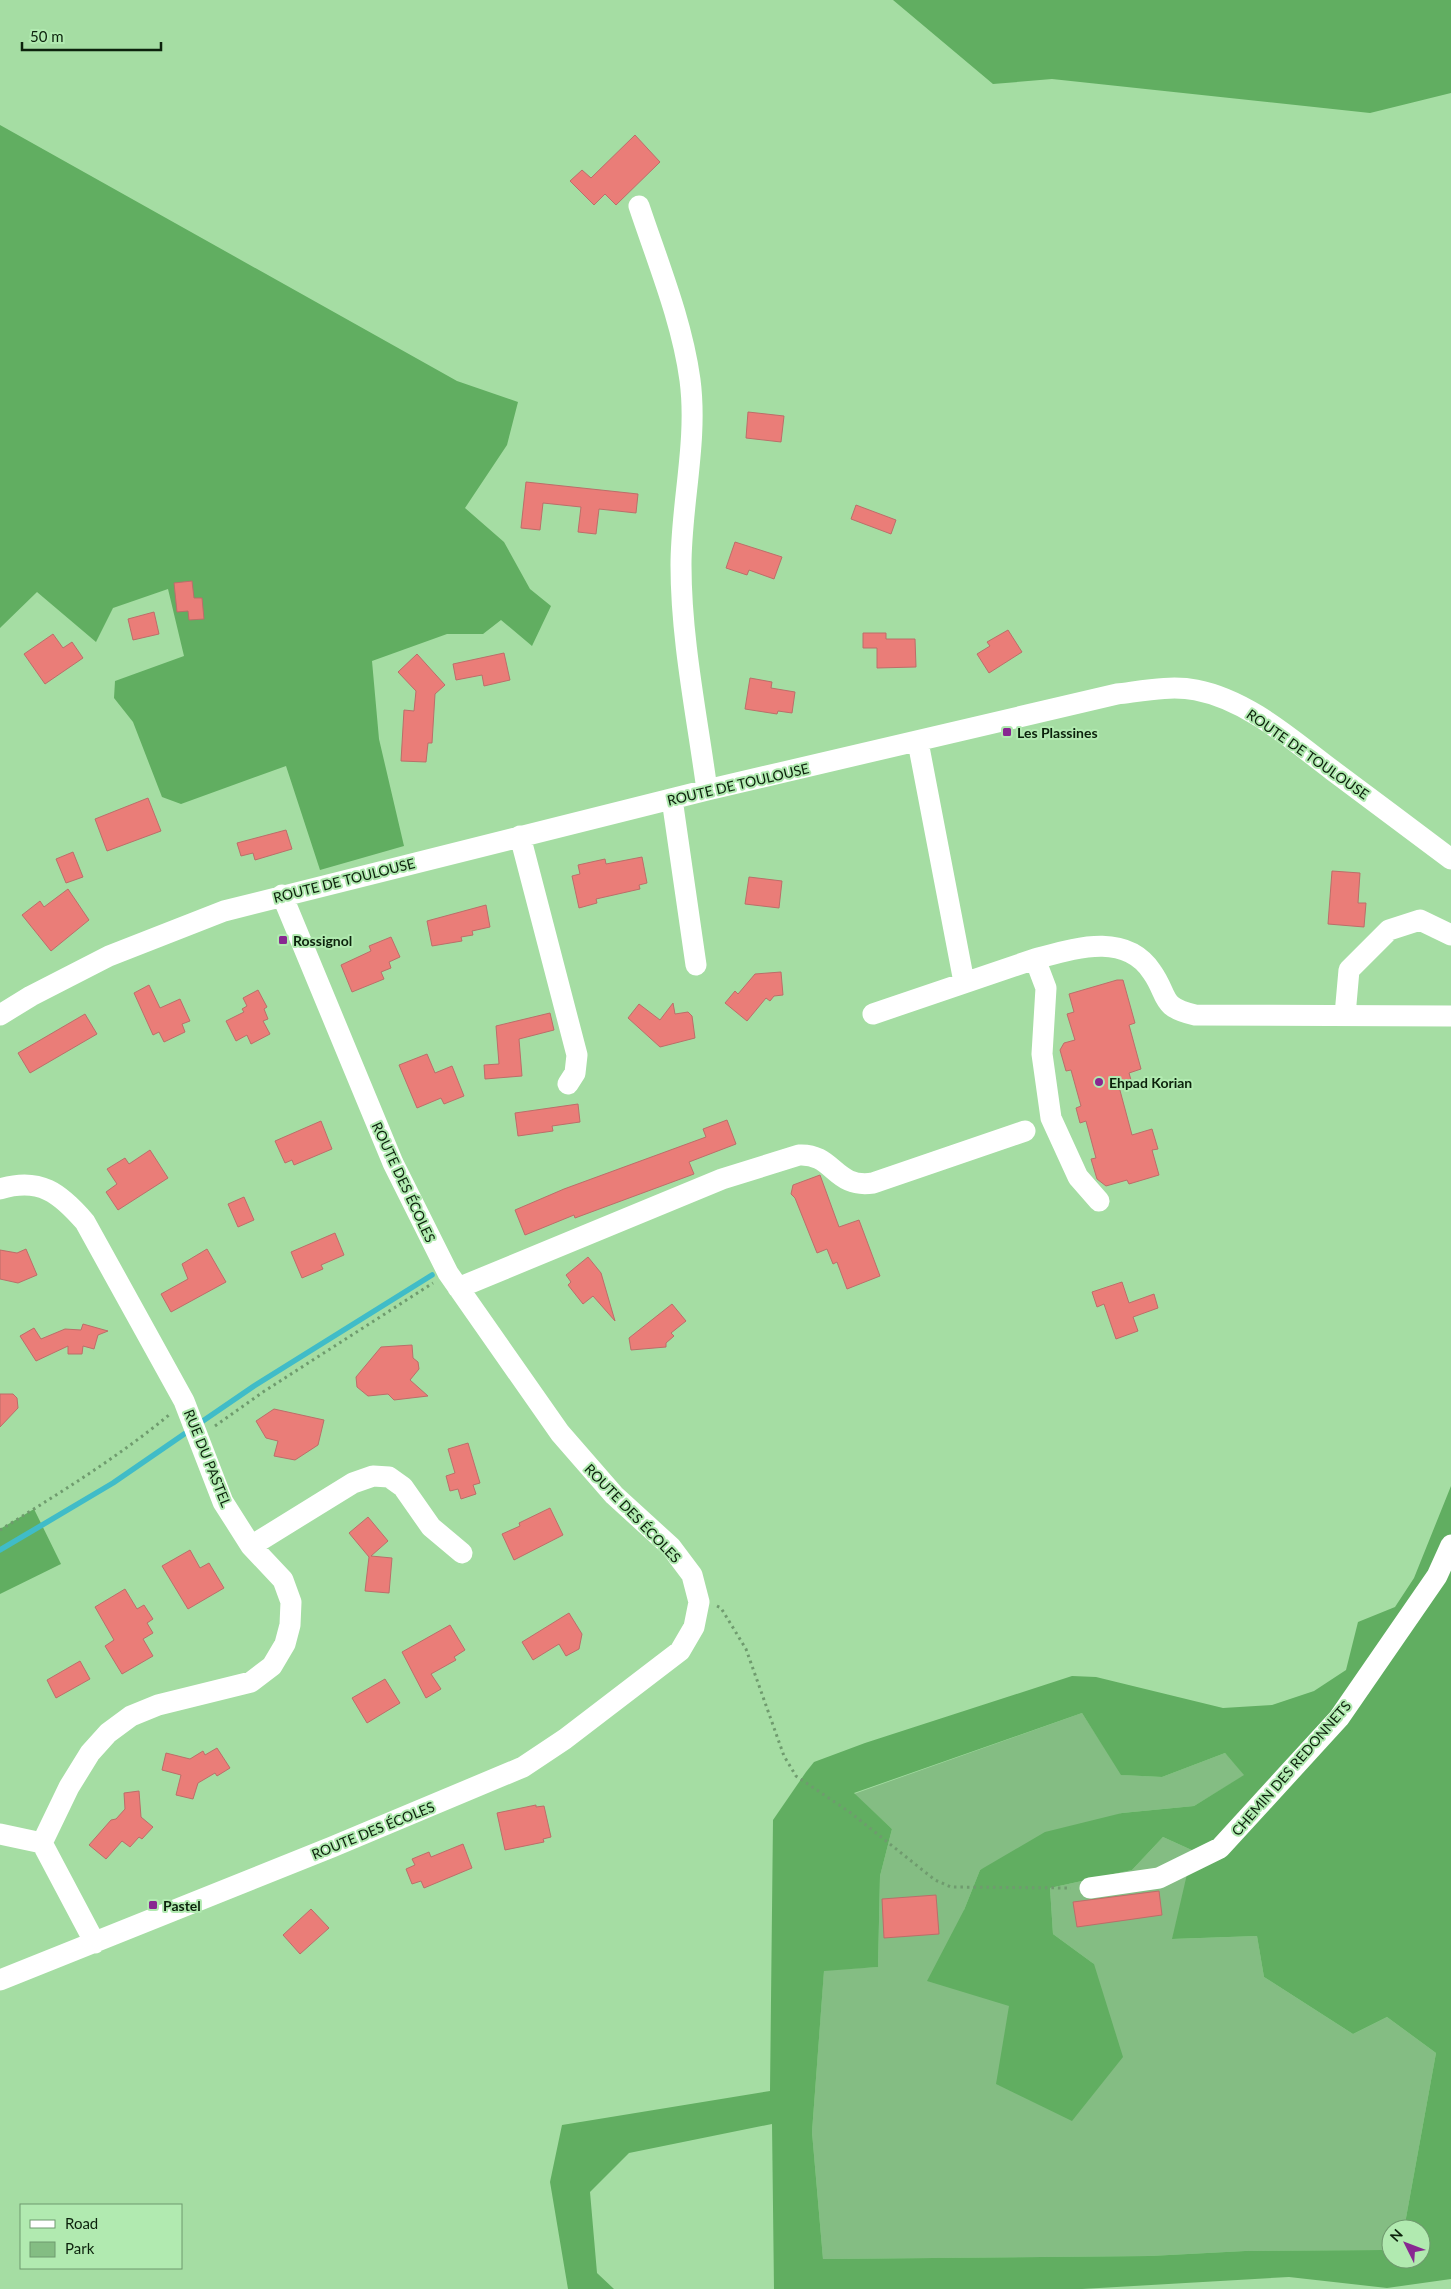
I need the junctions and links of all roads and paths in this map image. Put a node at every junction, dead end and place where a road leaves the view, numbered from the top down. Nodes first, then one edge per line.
1 (639, 206) dead end
2 (918, 742) junction
3 (707, 790) junction
4 (672, 799) junction
5 (520, 836) junction
6 (1451, 859) edge
7 (282, 895) junction
8 (1451, 935) edge
9 (1035, 959) junction
10 (696, 965) dead end
11 (964, 982) junction
12 (873, 1014) dead end
13 (1345, 1015) junction
14 (0, 1016) edge
15 (1451, 1016) edge
16 (568, 1084) dead end
17 (1026, 1130) dead end
18 (0, 1189) edge
19 (1099, 1201) dead end
20 (453, 1281) junction
21 (194, 1423) junction
22 (0, 1530) edge
23 (1451, 1545) edge
24 (251, 1546) junction
25 (462, 1553) dead end
26 (699, 1602) junction
27 (0, 1834) edge
28 (42, 1844) junction
29 (1090, 1888) joint
30 (95, 1943) junction
31 (0, 1980) edge

1 - 3 street
2 - 3 street, ROUTE DE TOULOUSE
2 - 6 street, ROUTE DE TOULOUSE
2 - 11 street
3 - 4 street, ROUTE DE TOULOUSE
4 - 5 street, ROUTE DE TOULOUSE
4 - 10 street
5 - 7 street, ROUTE DE TOULOUSE
5 - 16 street
7 - 14 street, ROUTE DE TOULOUSE
7 - 20 street, ROUTE DES ÉCOLES
8 - 13 street
9 - 11 street
9 - 13 street
9 - 19 street
11 - 12 street
13 - 15 street
17 - 20 street
18 - 21 street, RUE DU PASTEL
20 - 21 path
20 - 26 street, ROUTE DES ÉCOLES
21 - 22 path
21 - 24 street, RUE DU PASTEL
23 - 29 street, CHEMIN DES REDONNETS
24 - 25 street
24 - 28 street, RUE DU PASTEL
26 - 29 path
26 - 30 street, ROUTE DES ÉCOLES
27 - 28 street
28 - 30 street
30 - 31 street, ROUTE DES ÉCOLES

